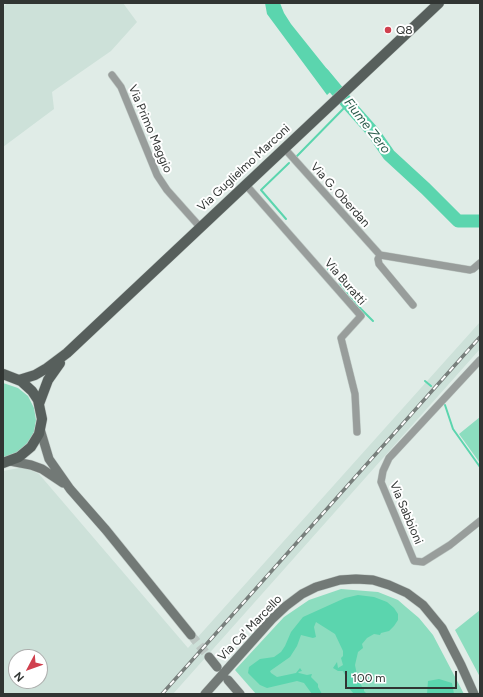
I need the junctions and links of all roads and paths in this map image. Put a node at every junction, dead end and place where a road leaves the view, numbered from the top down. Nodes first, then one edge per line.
1 (440, 3) edge
2 (112, 75) dead end
3 (285, 149) junction
4 (246, 185) junction
5 (200, 227) junction
6 (380, 255) junction
7 (480, 263) edge
8 (413, 306) dead end
9 (67, 353) junction
10 (480, 360) edge
11 (3, 374) edge
12 (19, 380) junction
13 (39, 404) junction
14 (40, 429) junction
15 (357, 432) dead end
16 (7, 462) edge
17 (70, 489) junction
18 (480, 521) edge
19 (191, 635) tunnel mouth
20 (209, 657) tunnel mouth
21 (217, 667) dead end
22 (228, 680) dead end
23 (205, 694) edge
24 (240, 694) edge
25 (474, 694) edge

1 - 3 main road, Via Guglielmo Marconi
2 - 5 street, Via Primo Maggio
3 - 4 main road, Via Guglielmo Marconi
3 - 6 street, Via G. Oberdan
4 - 5 main road, Via Guglielmo Marconi
4 - 15 street, Via Buratti
5 - 9 main road, Via Guglielmo Marconi
6 - 7 street
6 - 8 street, Via G. Oberdan
9 - 12 main road, Via Guglielmo Marconi
9 - 13 main road, Via Guglielmo Marconi
10 - 18 street, Via Sabbioni
11 - 12 main road, Via Guglielmo Marconi
12 - 13 main road, Via Guglielmo Marconi
13 - 14 main road, Via Guglielmo Marconi
14 - 16 main road, Via Guglielmo Marconi
14 - 17 main road
16 - 17 main road
17 - 19 main road
20 - 21 main road
22 - 24 main road, Via Ca' Marcello
23 - 25 main road, Via Ca' Marcello

